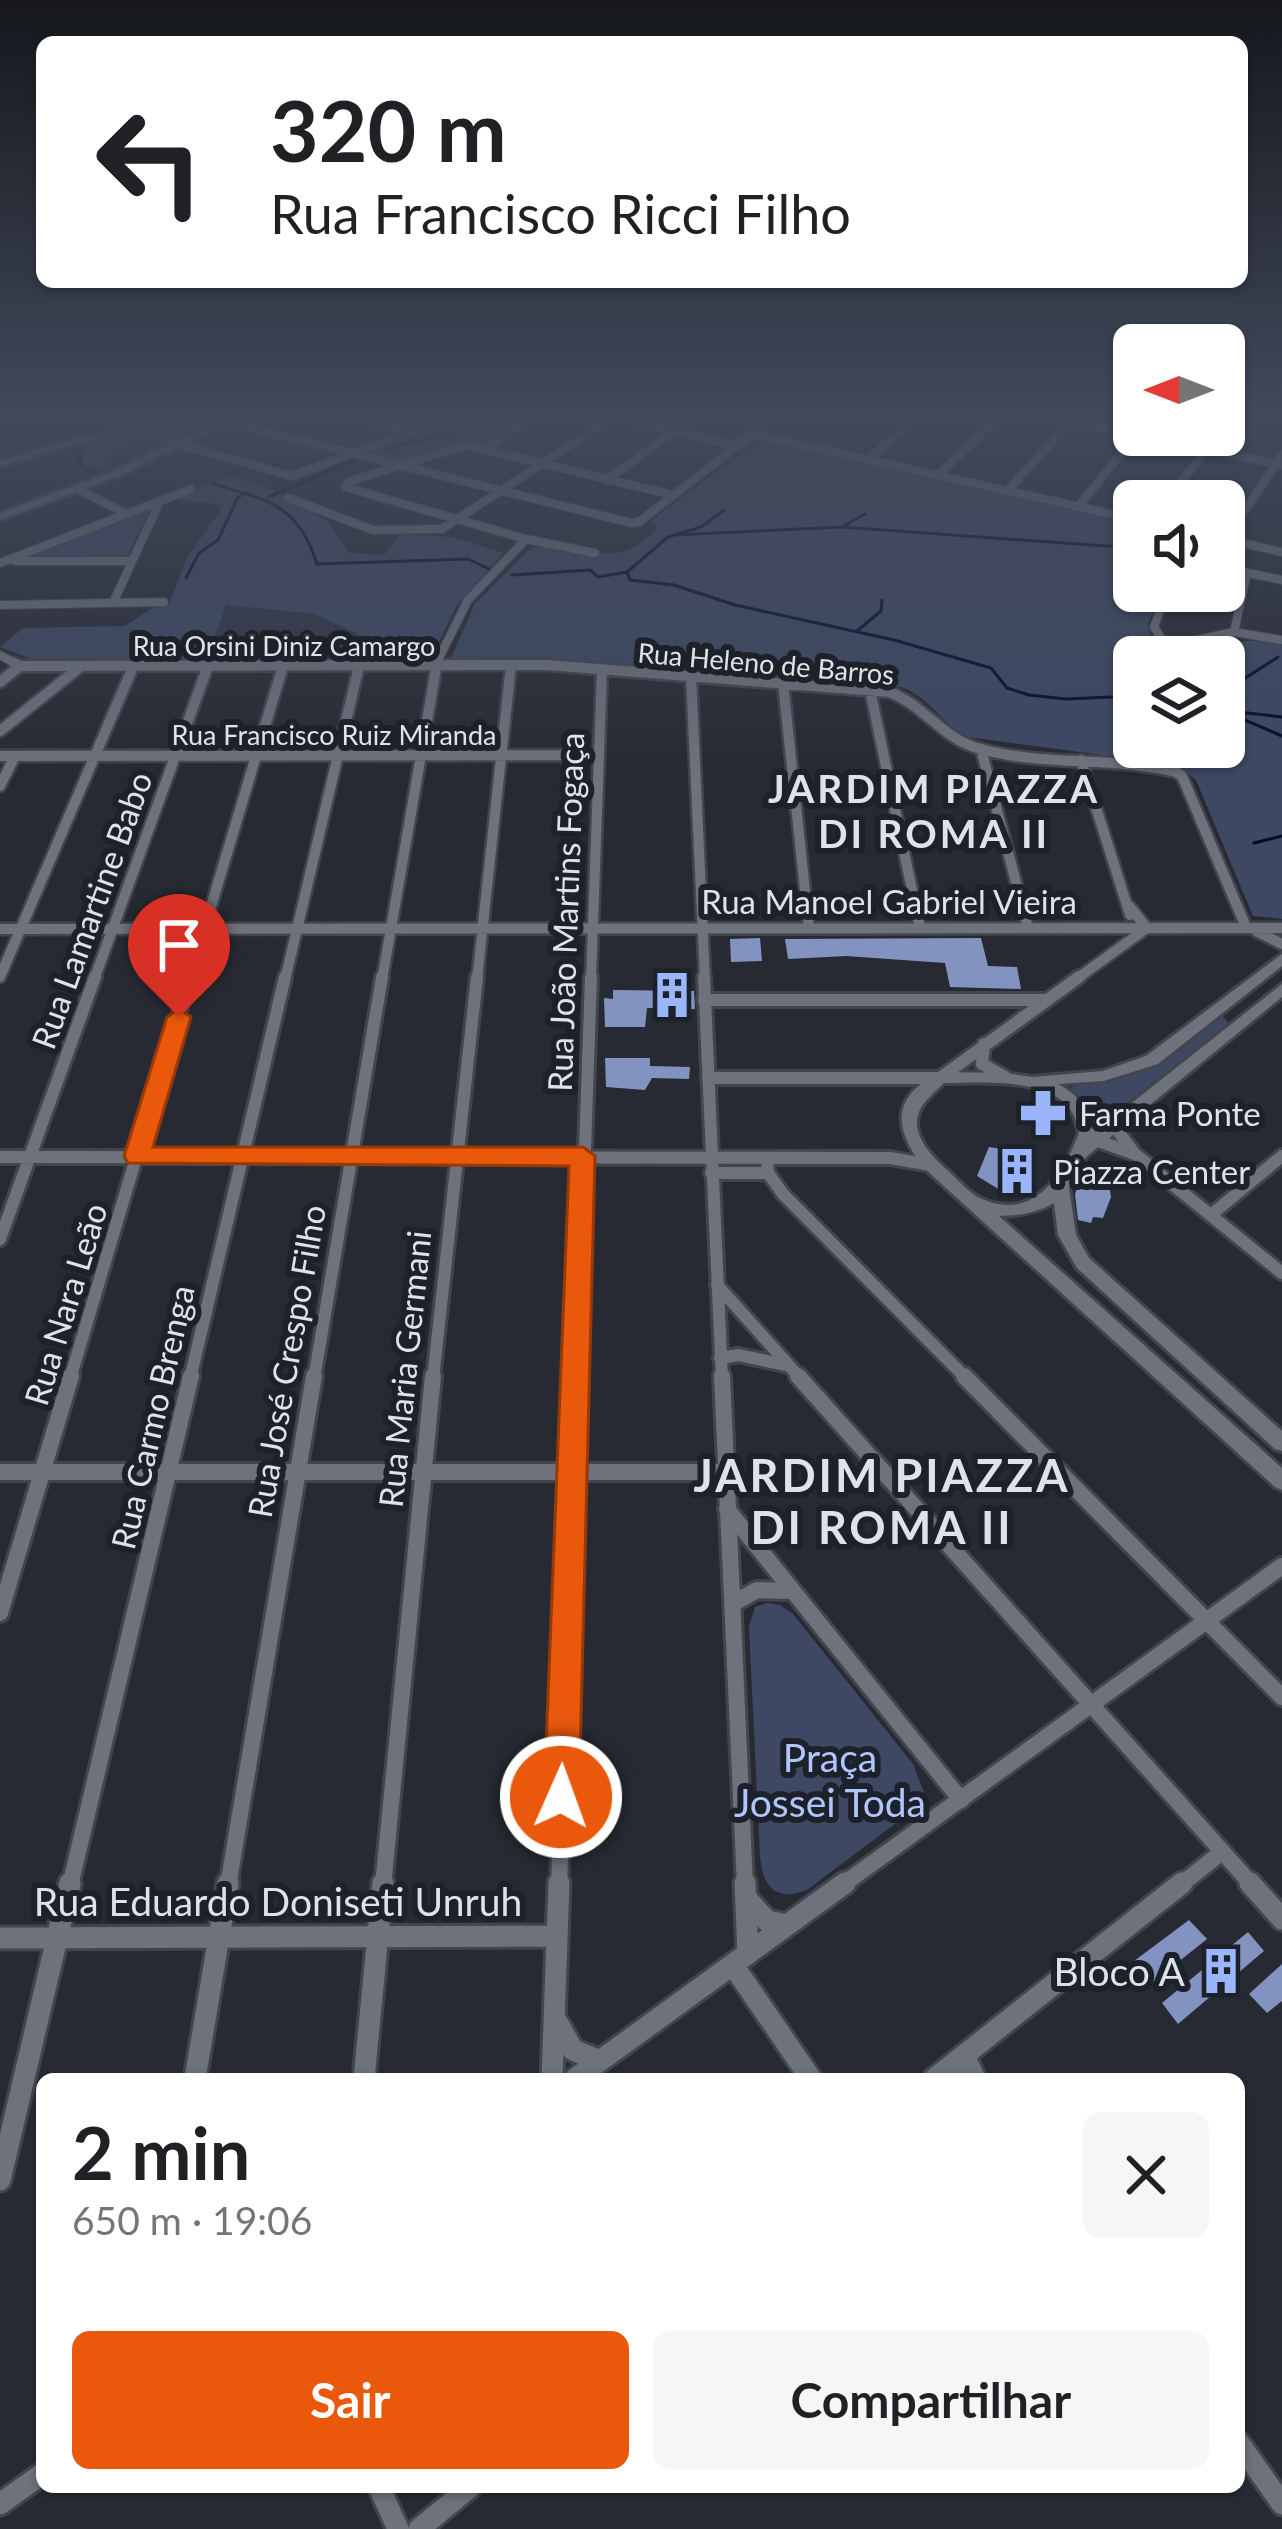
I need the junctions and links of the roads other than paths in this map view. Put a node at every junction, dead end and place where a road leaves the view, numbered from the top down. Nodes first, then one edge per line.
1 (73, 535) edge
2 (143, 535) edge
3 (512, 535) edge
4 (526, 539) junction
5 (1245, 544) edge
6 (1282, 552) edge
7 (595, 553) dead end
8 (130, 561) junction
9 (2, 562) edge
10 (1247, 573) joint
11 (1282, 580) edge
12 (164, 602) dead end
13 (113, 603) junction
14 (0, 604) edge
15 (1159, 612) edge
16 (1234, 632) junction
17 (1282, 640) edge
18 (0, 655) edge
19 (511, 665) junction
20 (548, 665) joint
21 (20, 666) junction
22 (283, 666) junction
23 (359, 666) junction
24 (435, 666) junction
25 (80, 667) junction
26 (133, 667) junction
27 (208, 667) junction
28 (602, 670) junction
29 (691, 676) junction
30 (0, 682) edge
31 (783, 683) junction
32 (870, 690) junction
33 (889, 692) junction
34 (879, 718) junction
35 (0, 731) edge
36 (981, 749) junction
37 (257, 754) junction
38 (338, 754) junction
39 (177, 755) junction
40 (420, 755) junction
41 (502, 755) junction
42 (597, 755) junction
43 (0, 756) edge
44 (15, 756) junction
45 (95, 757) junction
46 (1081, 760) junction
47 (0, 786) edge
48 (1130, 907) junction
49 (1246, 927) junction
50 (297, 928) junction
51 (390, 928) junction
52 (482, 928) junction
53 (592, 928) junction
54 (701, 928) junction
55 (809, 928) junction
56 (920, 928) junction
57 (1028, 928) junction
58 (1085, 928) junction
59 (1130, 928) junction
60 (1147, 928) junction
61 (1282, 928) edge
62 (0, 929) edge
63 (21, 929) junction
64 (113, 929) junction
65 (205, 929) junction
66 (1282, 944) edge
67 (1108, 952) junction
68 (1282, 959) edge
69 (0, 977) edge
70 (1282, 989) edge
71 (704, 1000) junction
72 (984, 1000) junction
73 (1046, 1000) junction
74 (1004, 1029) junction
75 (984, 1044) junction
76 (708, 1078) junction
77 (892, 1078) junction
78 (940, 1078) junction
79 (1027, 1080) junction
80 (914, 1101) junction
81 (1114, 1126) junction
82 (913, 1140) junction
83 (1096, 1140) junction
84 (1135, 1154) junction
85 (1078, 1155) junction
86 (0, 1156) edge
87 (137, 1156) junction
88 (351, 1156) junction
89 (457, 1156) junction
90 (583, 1156) junction
91 (1282, 1156) edge
92 (30, 1157) junction
93 (244, 1157) junction
94 (890, 1158) junction
95 (711, 1165) junction
96 (768, 1165) junction
97 (931, 1165) junction
98 (1060, 1187) junction
99 (978, 1205) junction
100 (1211, 1215) junction
101 (0, 1239) edge
102 (1282, 1273) edge
103 (717, 1286) junction
104 (718, 1322) junction
105 (764, 1340) junction
106 (720, 1358) junction
107 (785, 1365) junction
108 (1282, 1443) edge
109 (170, 1471) junction
110 (297, 1471) junction
111 (0, 1472) edge
112 (42, 1472) junction
113 (423, 1472) junction
114 (574, 1472) junction
115 (726, 1472) junction
116 (1282, 1481) edge
117 (728, 1509) junction
118 (1282, 1566) edge
119 (791, 1591) junction
120 (732, 1604) junction
121 (0, 1612) edge
122 (1207, 1621) junction
123 (1282, 1697) edge
124 (1090, 1706) junction
125 (961, 1800) junction
126 (1222, 1852) junction
127 (746, 1898) junction
128 (1282, 1919) edge
129 (787, 1925) junction
130 (218, 1936) junction
131 (375, 1936) junction
132 (556, 1936) junction
133 (58, 1937) junction
134 (0, 1938) edge
135 (740, 1959) junction
136 (554, 2011) junction
137 (964, 2055) junction
138 (600, 2061) junction
139 (196, 2073) edge
140 (364, 2073) edge
141 (551, 2073) edge
142 (583, 2073) edge
143 (808, 2073) edge
144 (942, 2073) edge
145 (960, 2073) edge
146 (972, 2073) edge
147 (0, 2180) edge
148 (1245, 2452) edge
149 (36, 2478) edge
150 (383, 2493) edge
151 (463, 2493) edge
152 (0, 2504) edge
153 (1282, 2504) edge
154 (398, 2529) edge
155 (419, 2529) edge

1 - 9 street
2 - 8 street
3 - 4 street
4 - 7 street
4 - 24 street, Rua José Crespo Filho
5 - 6 street
8 - 9 street
8 - 13 street
10 - 11 street
10 - 16 street
12 - 13 street
13 - 14 street
15 - 16 street
16 - 17 street
18 - 21 street
19 - 20 street, Rua Orsini Diniz Camargo
19 - 24 street, Rua Orsini Diniz Camargo
19 - 41 street, Rua Maria Germani
20 - 28 street, Rua Heleno de Barros
21 - 25 street, Rua Orsini Diniz Camargo
21 - 30 street
22 - 23 street, Rua Orsini Diniz Camargo
22 - 27 street, Rua Orsini Diniz Camargo
22 - 37 street, Rua Nara Leão
23 - 24 street, Rua Orsini Diniz Camargo
23 - 38 street, Rua Carmo Brenga
24 - 40 street, Rua José Crespo Filho
25 - 26 street, Rua Orsini Diniz Camargo
25 - 35 street
26 - 27 street, Rua Orsini Diniz Camargo
26 - 45 street
27 - 39 street, Rua Lamartine Babo
28 - 29 street, Rua Heleno de Barros
28 - 42 street, Rua João Martins Fogaça
29 - 31 street, Rua Heleno de Barros
29 - 54 street
31 - 32 street, Rua Heleno de Barros
31 - 55 street
32 - 33 street, Rua Heleno de Barros
32 - 34 street
33 - 34 street
33 - 36 street, Rua Heleno de Barros
34 - 56 street
36 - 46 street, Rua Heleno de Barros
36 - 57 street
37 - 38 street, Rua Francisco Ruiz Miranda
37 - 39 street, Rua Francisco Ruiz Miranda
37 - 65 street, Rua Nara Leão
38 - 40 street, Rua Francisco Ruiz Miranda
38 - 50 street, Rua Carmo Brenga
39 - 45 street, Rua Francisco Ruiz Miranda
39 - 64 street, Rua Lamartine Babo
40 - 41 street, Rua Francisco Ruiz Miranda
40 - 51 street, Rua José Crespo Filho
41 - 42 street, Rua Francisco Ruiz Miranda
41 - 52 street, Rua Maria Germani
42 - 53 street, Rua João Martins Fogaça
43 - 44 street, Rua Francisco Ruiz Miranda
44 - 45 street, Rua Francisco Ruiz Miranda
44 - 47 street
45 - 63 street
46 - 48 street
46 - 49 street, Rua Heleno de Barros
48 - 59 street
48 - 60 street
49 - 60 street, Rua Manoel Gabriel Vieira
49 - 61 street, Rua Manoel Gabriel Vieira
49 - 66 street, Rua Manoel Gabriel Vieira
50 - 51 street, Rua Manoel Gabriel Vieira
50 - 65 street, Rua Manoel Gabriel Vieira
50 - 93 street, Rua Carmo Brenga
51 - 52 street, Rua Manoel Gabriel Vieira
51 - 88 street, Rua José Crespo Filho
52 - 53 street, Rua Manoel Gabriel Vieira
52 - 89 street, Rua Maria Germani
53 - 54 street, Rua Manoel Gabriel Vieira
53 - 90 street, Rua João Martins Fogaça
54 - 55 street, Rua Manoel Gabriel Vieira
54 - 71 street
55 - 56 street, Rua Manoel Gabriel Vieira
56 - 57 street, Rua Manoel Gabriel Vieira
57 - 58 street, Rua Manoel Gabriel Vieira
58 - 59 street, Rua Manoel Gabriel Vieira
58 - 67 street
59 - 60 street, Rua Manoel Gabriel Vieira
59 - 67 street
60 - 67 street
62 - 63 street, Rua Manoel Gabriel Vieira
63 - 64 street, Rua Manoel Gabriel Vieira
63 - 69 street
64 - 65 street, Rua Manoel Gabriel Vieira
64 - 92 street, Rua Lamartine Babo
65 - 87 street, Rua Nara Leão
67 - 73 street
68 - 79 street
70 - 81 street
71 - 72 street
71 - 76 street
72 - 73 street
72 - 74 street
73 - 74 street
74 - 75 street
75 - 78 street
75 - 79 street
76 - 77 street
76 - 95 street
77 - 78 street
77 - 80 street
78 - 79 street
78 - 80 street
79 - 85 street
80 - 82 street
81 - 83 street
81 - 84 street
82 - 94 street
82 - 97 street
83 - 84 street
83 - 85 street
84 - 100 street
85 - 98 street
86 - 92 street
87 - 92 street
87 - 93 street
87 - 112 street, Rua Nara Leão
88 - 89 street
88 - 93 street
88 - 110 street, Rua José Crespo Filho
89 - 90 street
89 - 113 street, Rua Maria Germani
90 - 95 street
90 - 114 street, Rua João Martins Fogaça
91 - 100 street
92 - 101 street, Rua Lamartine Babo
93 - 109 street, Rua Carmo Brenga
94 - 96 street
94 - 97 street
95 - 96 street
95 - 103 street
96 - 122 street
97 - 99 street
98 - 99 street
98 - 108 street
99 - 116 street
100 - 102 street
103 - 104 street
103 - 105 street
104 - 105 street
104 - 106 street
105 - 107 street
106 - 107 street
106 - 115 street
107 - 124 street
109 - 110 street
109 - 112 street
109 - 133 street, Rua Carmo Brenga
110 - 113 street
110 - 130 street, Rua José Crespo Filho
111 - 112 street
112 - 121 street, Rua Nara Leão
113 - 114 street
113 - 131 street, Rua Maria Germani
114 - 115 street
114 - 132 street, Rua João Martins Fogaça
115 - 117 street
117 - 119 street
117 - 120 street
118 - 122 street
119 - 120 street
119 - 125 street
120 - 127 street
122 - 123 street
122 - 124 street
124 - 125 street
124 - 126 street
125 - 129 street
126 - 128 street
126 - 137 street
127 - 129 street
127 - 135 street
129 - 135 street
130 - 131 street, Rua Eduardo Doniseti Unruh
130 - 133 street, Rua Eduardo Doniseti Unruh
130 - 139 street, Rua José Crespo Filho
131 - 132 street, Rua Eduardo Doniseti Unruh
131 - 140 street, Rua Maria Germani
132 - 136 street, Rua João Martins Fogaça
133 - 134 street, Rua Eduardo Doniseti Unruh
133 - 147 street, Rua Carmo Brenga
135 - 138 street
135 - 143 street
136 - 138 street
136 - 141 street, Rua João Martins Fogaça
137 - 144 street
137 - 145 street
137 - 146 street
138 - 142 street
148 - 153 street
149 - 152 street
150 - 154 street
151 - 155 street

